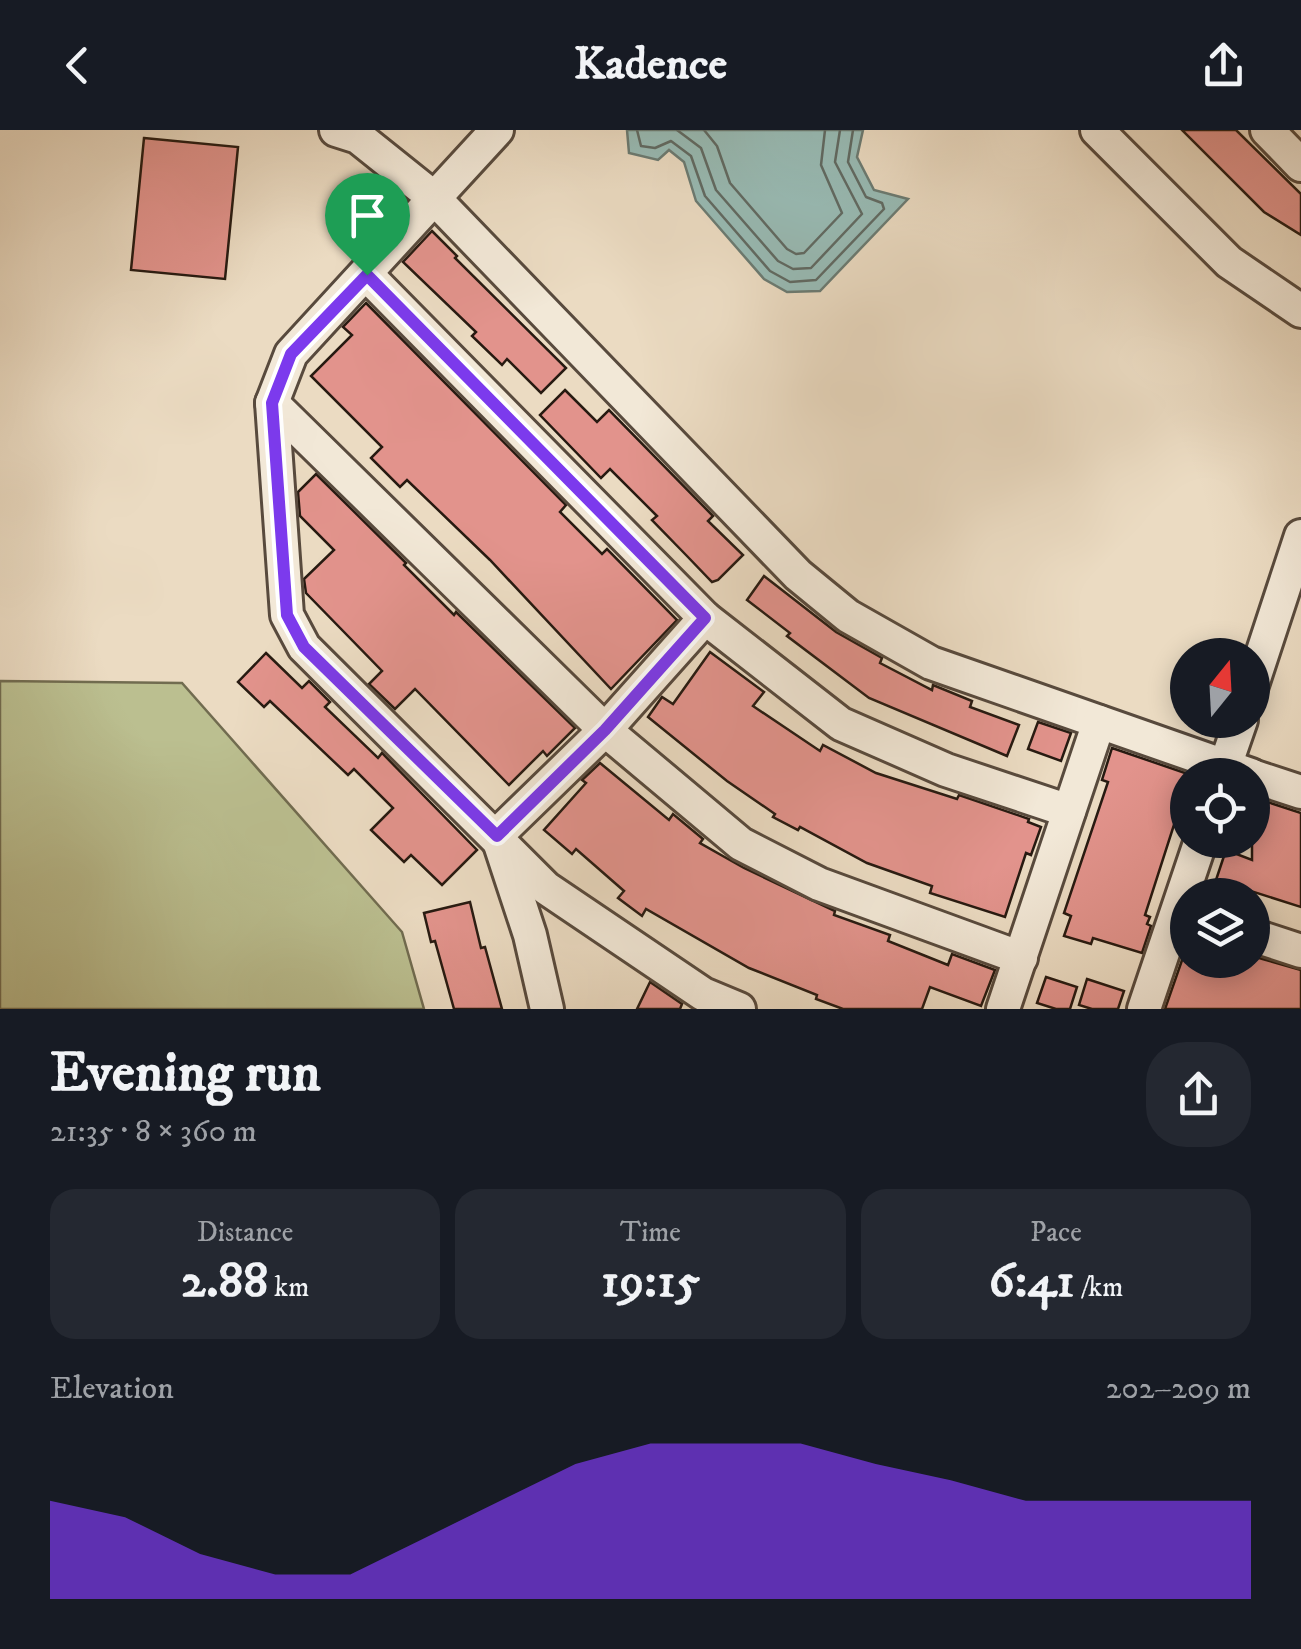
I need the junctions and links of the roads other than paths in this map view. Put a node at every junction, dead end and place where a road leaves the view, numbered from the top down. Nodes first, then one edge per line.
1 (336, 130) edge
2 (497, 130) edge
3 (1097, 130) edge
4 (1266, 130) edge
5 (1301, 165) edge
6 (434, 198) junction
7 (367, 275) junction
8 (1301, 311) edge
9 (272, 403) junction
10 (1301, 536) edge
11 (705, 618) junction
12 (1288, 621) edge
13 (1270, 653) edge
14 (1099, 722) junction
15 (605, 730) junction
16 (1197, 758) edge
17 (1270, 783) edge
18 (1301, 792) edge
19 (1069, 812) junction
20 (497, 836) junction
21 (1270, 941) edge
22 (1170, 944) edge
23 (1301, 952) edge
24 (1021, 958) junction
25 (547, 1009) edge
26 (739, 1009) edge
27 (1003, 1009) edge
28 (1144, 1009) edge

1 - 6 street
2 - 6 street
3 - 8 street
4 - 5 street
6 - 7 street
6 - 14 street
7 - 9 street
7 - 11 street
9 - 15 street
9 - 20 street
10 - 12 street
11 - 15 street
11 - 19 street
12 - 13 street
14 - 16 street
14 - 19 street
15 - 20 street
15 - 24 street
17 - 18 street
19 - 24 street
20 - 25 street
20 - 26 street
21 - 23 street
22 - 28 street
24 - 27 street

